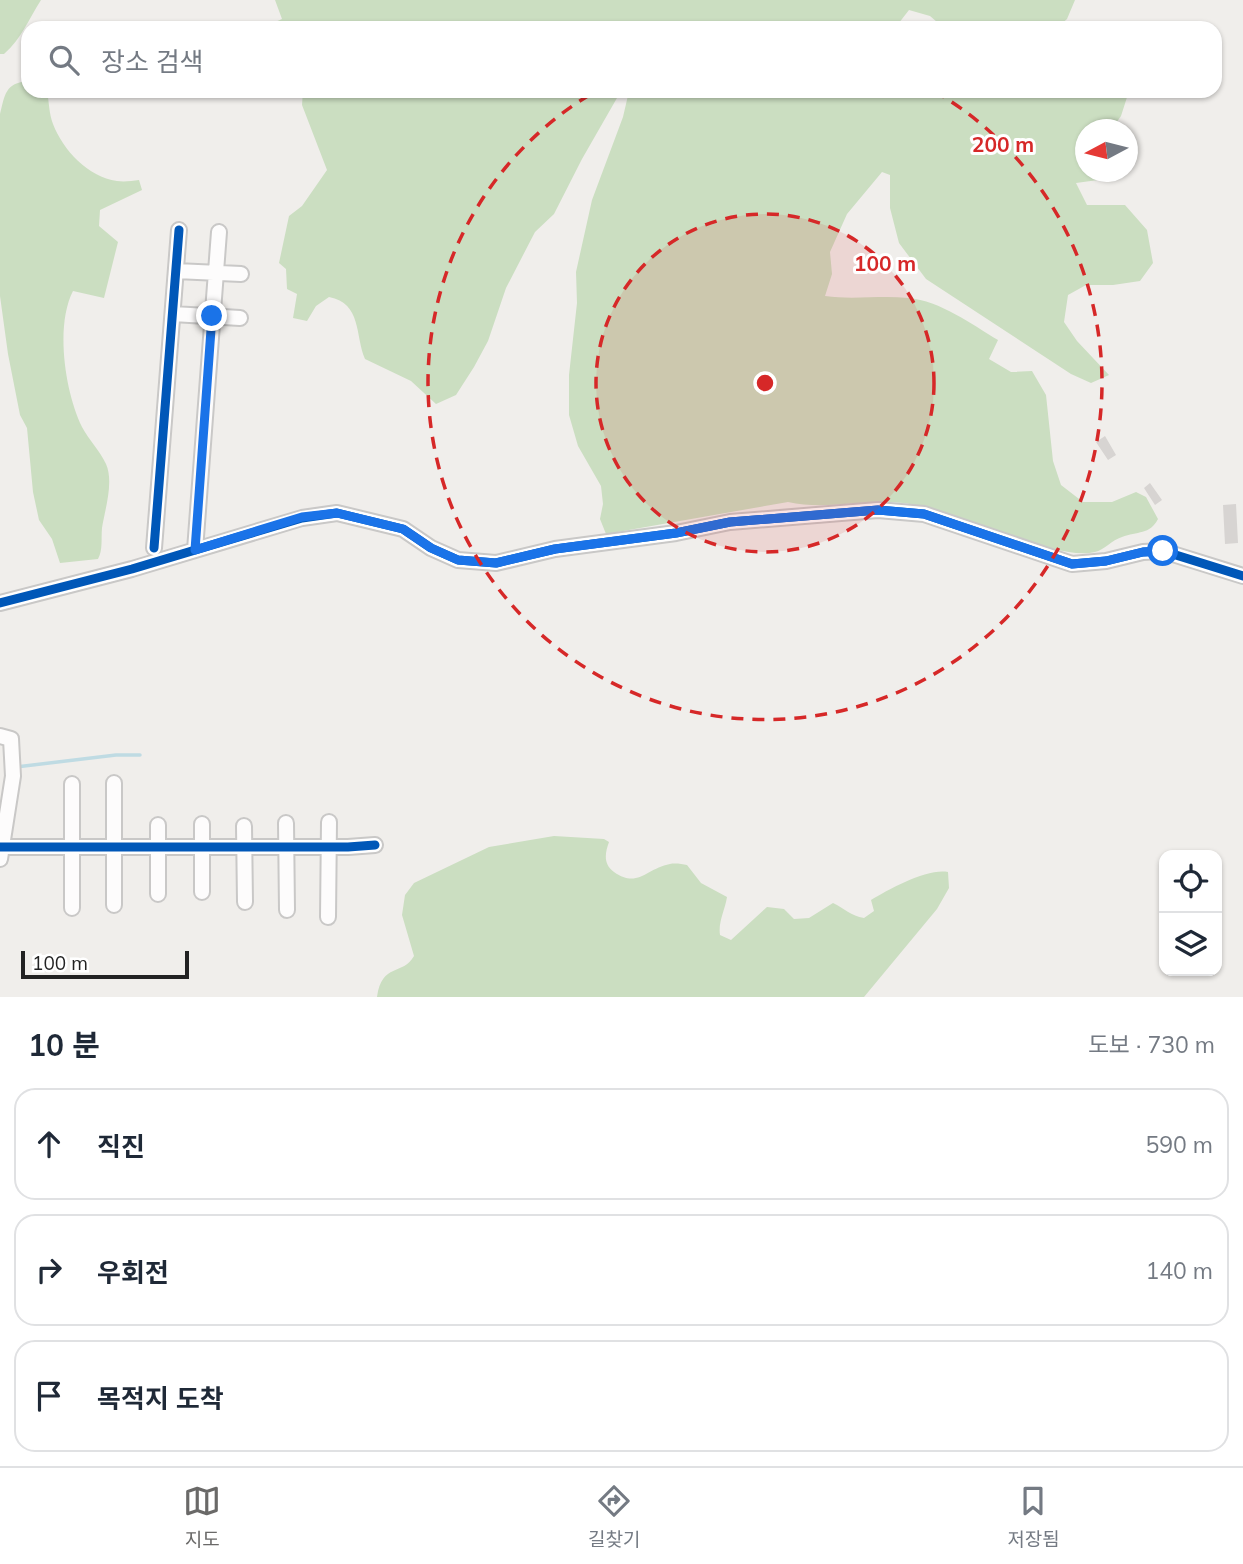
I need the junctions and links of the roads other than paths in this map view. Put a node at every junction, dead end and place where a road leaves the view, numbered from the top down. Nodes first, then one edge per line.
1 (179, 230) dead end
2 (219, 232) dead end
3 (176, 271) junction
4 (216, 272) junction
5 (241, 274) dead end
6 (173, 314) junction
7 (212, 316) junction
8 (240, 317) dead end
9 (154, 548) dead end
10 (195, 550) junction
11 (1243, 576) edge
12 (0, 603) edge
13 (0, 736) edge
14 (114, 783) dead end
15 (72, 784) dead end
16 (329, 822) dead end
17 (286, 823) dead end
18 (202, 824) dead end
19 (159, 825) dead end
20 (244, 825) dead end
21 (375, 845) dead end
22 (202, 847) junction
23 (244, 847) junction
24 (286, 847) junction
25 (329, 847) junction
26 (72, 848) junction
27 (114, 848) junction
28 (158, 848) junction
29 (1, 851) edge
30 (202, 892) dead end
31 (158, 894) dead end
32 (245, 902) dead end
33 (114, 905) dead end
34 (72, 908) dead end
35 (287, 910) dead end
36 (328, 916) dead end

1 - 3 street
2 - 4 street
3 - 4 street
3 - 6 street
4 - 5 street
4 - 7 street
6 - 7 street
6 - 9 street
7 - 8 street
7 - 10 street
10 - 11 street
10 - 12 street
13 - 29 street
14 - 27 street
15 - 26 street
16 - 25 street
17 - 24 street
18 - 22 street
19 - 28 street
20 - 23 street
21 - 25 street
22 - 23 street
22 - 28 street
22 - 30 street
23 - 24 street
23 - 32 street
24 - 25 street
24 - 35 street
25 - 36 street
26 - 27 street
26 - 29 street
26 - 34 street
27 - 28 street
27 - 33 street
28 - 31 street

